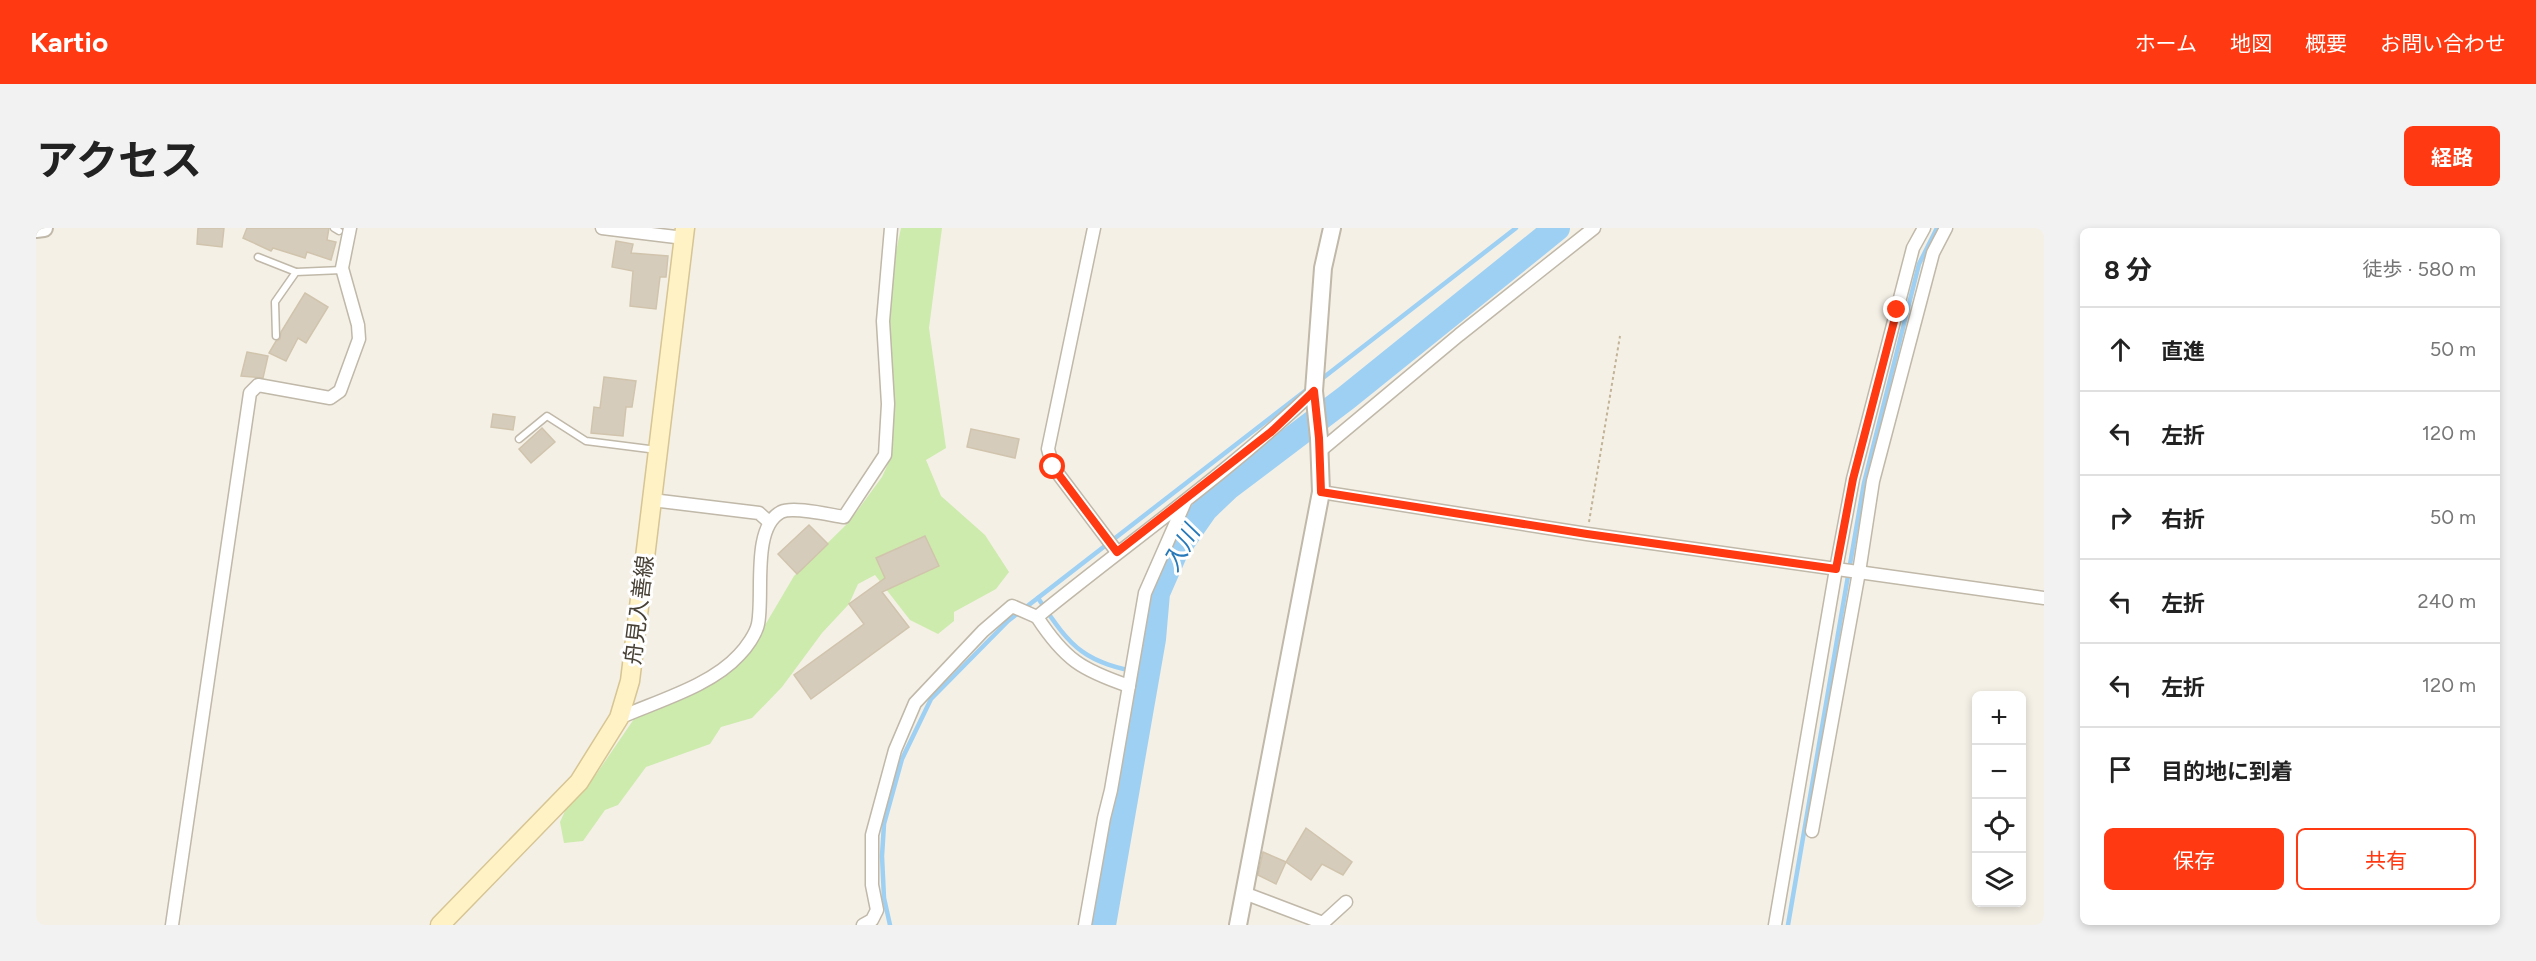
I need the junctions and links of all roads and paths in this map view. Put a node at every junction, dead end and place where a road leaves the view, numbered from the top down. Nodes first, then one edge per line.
1 (44, 228) edge
2 (602, 228) edge
3 (891, 228) edge
4 (1094, 228) edge
5 (1332, 228) edge
6 (1594, 228) edge
7 (1924, 228) edge
8 (1947, 228) edge
9 (36, 229) edge
10 (341, 229) edge
11 (684, 233) edge
12 (258, 257) dead end
13 (342, 270) junction
14 (296, 272) junction
15 (276, 336) dead end
16 (1620, 336) dead end
17 (1314, 397) junction
18 (519, 439) dead end
19 (1320, 444) junction
20 (658, 450) junction
21 (1321, 492) junction
22 (652, 500) junction
23 (1185, 501) junction
24 (770, 522) junction
25 (1587, 534) junction
26 (1117, 552) junction
27 (1836, 569) junction
28 (1859, 572) junction
29 (2044, 598) edge
30 (1037, 617) junction
31 (1129, 686) junction
32 (619, 718) junction
33 (1812, 831) dead end
34 (1244, 893) junction
35 (1346, 902) dead end
36 (172, 925) edge
37 (440, 925) edge
38 (862, 925) edge
39 (1085, 925) edge
40 (1238, 925) edge
41 (1775, 925) edge

1 - 9 street
2 - 11 street
3 - 24 street
4 - 26 street
5 - 17 street
6 - 19 street
7 - 27 street
8 - 28 street
10 - 13 street
11 - 20 main road, 舟見入善線
12 - 14 lane
13 - 14 lane
13 - 36 street
14 - 15 lane
16 - 25 path
17 - 19 street
17 - 23 street
18 - 20 lane
19 - 21 street
20 - 22 main road, 舟見入善線
21 - 25 street
21 - 34 street
22 - 24 street
22 - 32 main road, 舟見入善線
23 - 26 street
23 - 31 street
24 - 32 street
25 - 27 street
26 - 30 street
27 - 28 street
27 - 41 street
28 - 29 street
28 - 33 street
30 - 31 street
30 - 38 street
31 - 39 street
32 - 37 main road, 舟見入善線
34 - 35 street
34 - 40 street

